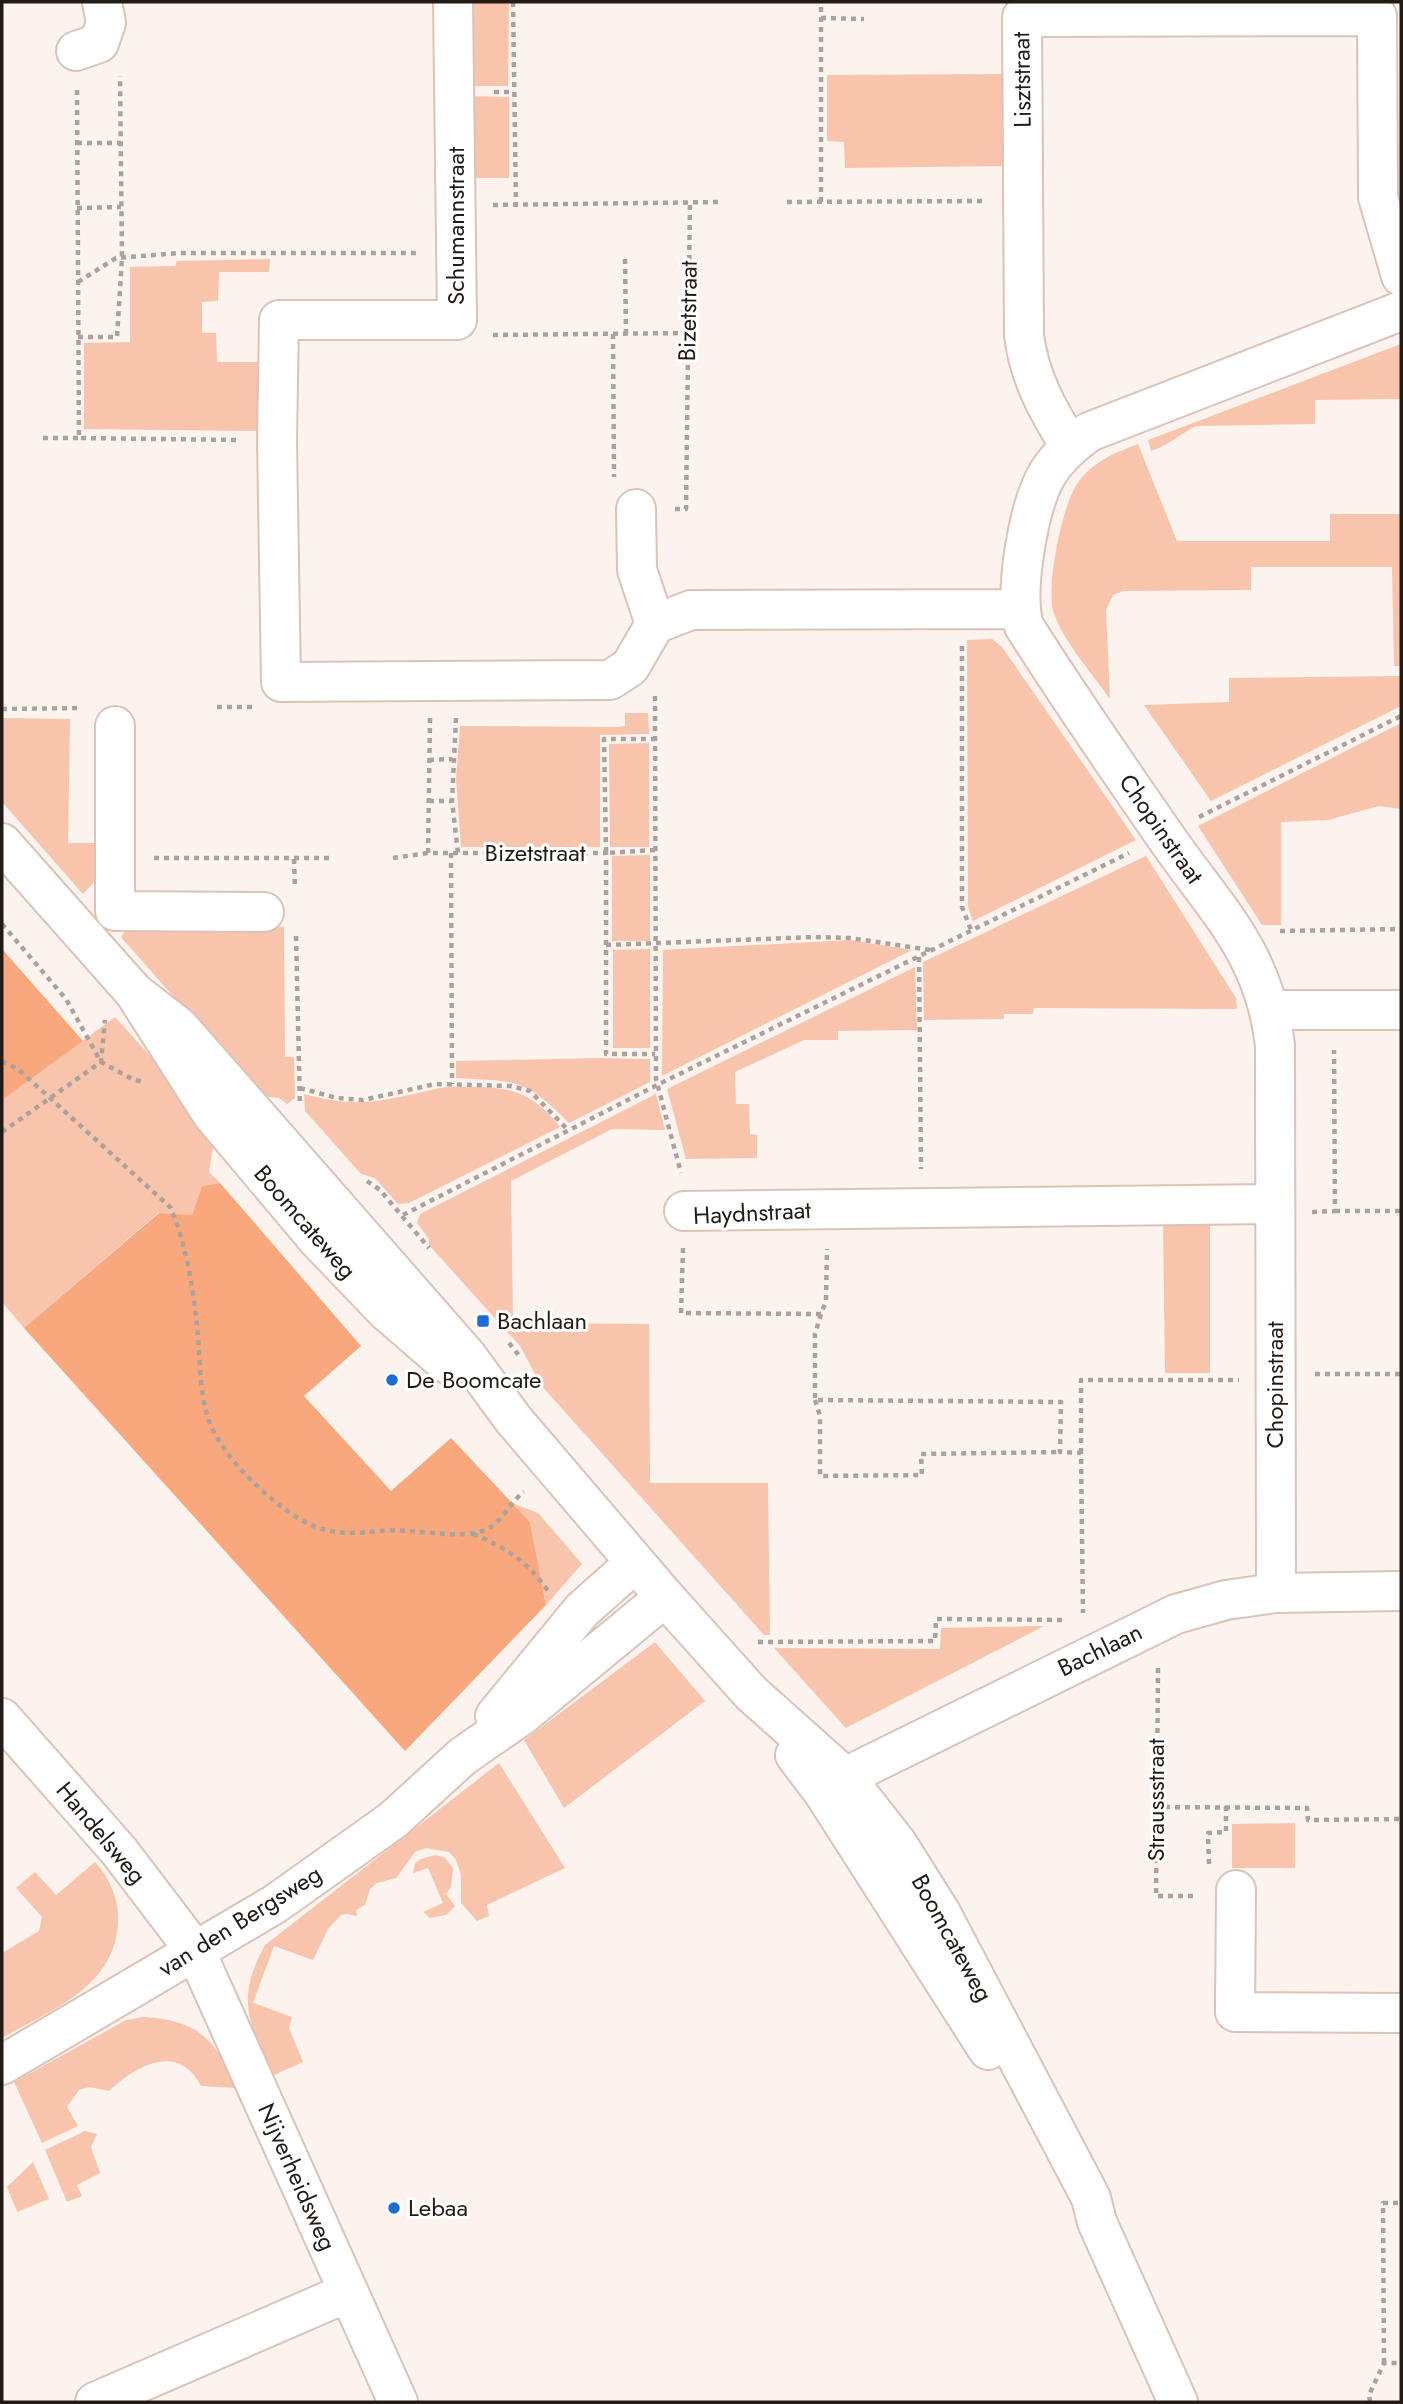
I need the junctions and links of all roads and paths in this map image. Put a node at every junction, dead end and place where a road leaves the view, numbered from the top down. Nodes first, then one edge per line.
1 (102, 2) edge
2 (453, 2) edge
3 (513, 2) edge
4 (821, 2) edge
5 (1377, 9) edge
6 (821, 18) junction
7 (864, 19) dead end
8 (76, 51) joint
9 (120, 66) dead end
10 (121, 143) junction
11 (77, 144) junction
12 (1023, 201) junction
13 (721, 202) dead end
14 (787, 202) dead end
15 (821, 202) junction
16 (690, 203) junction
17 (516, 204) junction
18 (457, 205) junction
19 (121, 207) junction
20 (77, 208) junction
21 (457, 253) junction
22 (122, 258) junction
23 (625, 259) dead end
24 (1401, 276) edge
25 (77, 283) junction
26 (1401, 311) edge
27 (457, 320) junction
28 (687, 333) junction
29 (613, 334) junction
30 (626, 334) junction
31 (78, 337) junction
32 (43, 438) dead end
33 (79, 438) junction
34 (277, 441) junction
35 (1070, 446) junction
36 (636, 509) junction
37 (1020, 609) junction
38 (962, 610) junction
39 (655, 624) junction
40 (443, 681) junction
41 (655, 688) dead end
42 (1401, 716) edge
43 (115, 726) dead end
44 (655, 738) junction
45 (452, 759) junction
46 (429, 760) junction
47 (429, 801) junction
48 (452, 801) junction
49 (1164, 836) junction
50 (2, 843) edge
51 (655, 850) junction
52 (606, 852) junction
53 (428, 853) junction
54 (454, 853) junction
55 (115, 858) junction
56 (331, 858) dead end
57 (393, 858) dead end
58 (294, 859) junction
59 (115, 911) junction
60 (285, 912) junction
61 (1401, 929) edge
62 (971, 930) junction
63 (86, 936) junction
64 (607, 945) junction
65 (658, 945) junction
66 (1244, 945) junction
67 (932, 950) junction
68 (919, 957) junction
69 (1269, 1010) junction
70 (1334, 1010) junction
71 (1401, 1010) edge
72 (655, 1054) junction
73 (298, 1058) dead end
74 (2, 1060) edge
75 (101, 1062) dead end
76 (452, 1084) junction
77 (657, 1085) junction
78 (300, 1088) dead end
79 (51, 1098) junction
80 (568, 1130) junction
81 (2, 1132) edge
82 (921, 1208) junction
83 (1274, 1208) junction
84 (828, 1209) junction
85 (684, 1211) junction
86 (1335, 1211) junction
87 (1401, 1211) edge
88 (403, 1215) dead end
89 (821, 1314) junction
90 (1401, 1374) edge
91 (1275, 1377) junction
92 (815, 1401) junction
93 (1060, 1452) junction
94 (1081, 1453) junction
95 (560, 1475) junction
96 (472, 1534) junction
97 (635, 1563) junction
98 (1401, 1591) edge
99 (1276, 1593) junction
100 (665, 1597) junction
101 (1095, 1607) dead end
102 (1083, 1613) junction
103 (1146, 1627) junction
104 (750, 1642) dead end
105 (553, 1645) junction
106 (2, 1718) edge
107 (463, 1756) junction
108 (834, 1784) junction
109 (1226, 1806) junction
110 (1155, 1807) junction
111 (1401, 1819) edge
112 (1227, 1894) junction
113 (196, 1952) junction
114 (1401, 2013) edge
115 (2, 2065) edge
116 (1401, 2203) edge
117 (349, 2292) junction
118 (1384, 2363) junction
119 (1401, 2363) edge
120 (95, 2402) edge
121 (398, 2402) edge
122 (1178, 2402) edge
123 (1370, 2402) edge

1 - 8 street
2 - 18 street, Schumannstraat
3 - 17 path
4 - 6 path
5 - 12 street, Lisztstraat
5 - 24 street, Lisztstraat
6 - 7 path
6 - 15 path
8 - 11 path
9 - 10 path
10 - 11 path
10 - 19 path
11 - 20 path
12 - 15 path
12 - 35 street, Lisztstraat
13 - 16 path
14 - 15 path
16 - 17 path
16 - 28 path, Bizetstraat
17 - 18 path
18 - 21 street, Schumannstraat
19 - 20 path
19 - 22 path
20 - 25 path
21 - 22 path
21 - 27 street, Schumannstraat
22 - 25 path
22 - 31 path
23 - 30 path
25 - 31 path
26 - 35 street, Chopinstraat
27 - 29 path
27 - 34 street, Schumannstraat
28 - 30 path
28 - 36 path, Bizetstraat
29 - 30 path
29 - 36 path
31 - 33 path
32 - 33 path
33 - 34 path
34 - 40 street, Schumannstraat
35 - 37 street, Chopinstraat
36 - 39 street
37 - 38 street
37 - 49 street, Chopinstraat
38 - 39 street
38 - 62 path
39 - 40 street
40 - 45 path
40 - 46 path
41 - 44 path
42 - 49 path
43 - 55 street
44 - 51 path
44 - 52 path
45 - 46 path
45 - 48 path
46 - 47 path
47 - 48 path
47 - 53 path
48 - 54 path
49 - 62 path
49 - 66 street, Chopinstraat
50 - 63 street, Boomcateweg
51 - 52 path
51 - 65 path
52 - 54 path, Bizetstraat
52 - 64 path, Bizetstraat
53 - 54 path, Bizetstraat
53 - 57 path, Bizetstraat
54 - 76 path
55 - 58 path
55 - 59 street
56 - 58 path
58 - 60 path
59 - 60 street
59 - 63 street
60 - 73 path
61 - 66 path
62 - 67 path
63 - 95 street, Boomcateweg
64 - 65 path
64 - 72 path, Bizetstraat
65 - 67 path
65 - 72 path
66 - 69 street, Chopinstraat
67 - 68 path
68 - 77 path
68 - 82 path
69 - 70 street
69 - 83 street, Chopinstraat
70 - 71 street
70 - 86 path
72 - 77 path
74 - 79 path
75 - 79 path
76 - 78 path
76 - 80 path
77 - 80 path
77 - 85 path
79 - 81 path
79 - 96 path
80 - 88 path
82 - 83 street, Haydnstraat
82 - 84 street, Haydnstraat
83 - 86 path
83 - 91 street, Chopinstraat
84 - 85 street, Haydnstraat
84 - 89 path, Haydnstraat
85 - 89 path, Haydnstraat
86 - 87 path
89 - 92 path
90 - 91 path
91 - 94 path
91 - 99 street, Chopinstraat
92 - 93 path
92 - 93 path
93 - 94 path
94 - 102 path
95 - 96 path
95 - 97 street, Boomcateweg
96 - 105 path
97 - 100 street, Boomcateweg
97 - 105 street, van den Bergsweg
98 - 99 street, Bachlaan
99 - 103 street, Bachlaan
100 - 107 street, van den Bergsweg
100 - 108 street, Boomcateweg
101 - 102 path, Bachlaan
102 - 104 path, Bachlaan
103 - 108 street, Bachlaan
103 - 110 path, Straussstraat
105 - 107 street, van den Bergsweg
106 - 113 street, Handelsweg
107 - 113 street, van den Bergsweg
108 - 122 street, Boomcateweg
109 - 110 path
109 - 111 path
109 - 112 path
110 - 112 path, Straussstraat
112 - 114 street
113 - 115 street, van den Bergsweg
113 - 117 street, Nijverheidsweg
116 - 118 path
117 - 120 street
117 - 121 street, Nijverheidsweg
118 - 119 path
118 - 123 path

